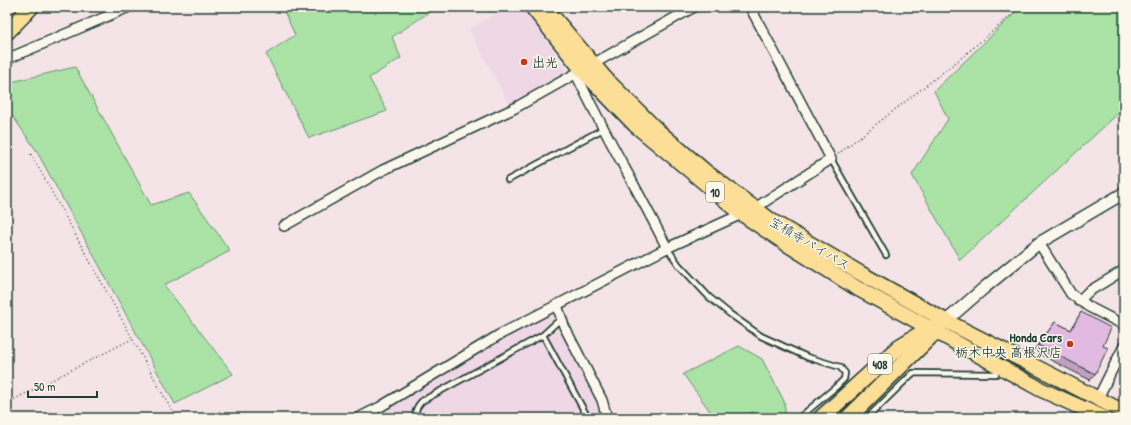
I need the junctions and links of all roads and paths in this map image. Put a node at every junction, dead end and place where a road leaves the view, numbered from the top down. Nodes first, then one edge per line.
1 (30, 7) edge
2 (129, 7) edge
3 (532, 7) edge
4 (545, 7) edge
5 (694, 7) edge
6 (750, 7) edge
7 (1021, 7) edge
8 (7, 32) edge
9 (7, 59) edge
10 (584, 69) junction
11 (603, 129) junction
12 (31, 154) dead end
13 (831, 159) junction
14 (508, 180) dead end
15 (1124, 193) edge
16 (749, 211) junction
17 (284, 226) dead end
18 (1039, 243) junction
19 (666, 248) junction
20 (886, 255) dead end
21 (1124, 270) edge
22 (1079, 301) junction
23 (557, 305) junction
24 (562, 320) junction
25 (1124, 325) edge
26 (937, 327) junction
27 (543, 335) junction
28 (132, 339) junction
29 (1124, 346) edge
30 (996, 374) dead end
31 (1098, 398) junction
32 (7, 403) edge
33 (1124, 412) edge
34 (176, 418) edge
35 (358, 418) edge
36 (416, 418) edge
37 (588, 418) edge
38 (607, 418) edge
39 (800, 418) edge
40 (821, 418) edge
41 (848, 418) edge
42 (867, 418) edge
43 (1104, 418) edge

1 - 8 highway
2 - 9 street
3 - 10 main road, 宝積寺バイパス / 10
4 - 10 main road, 宝積寺バイパス / 10
5 - 10 street
6 - 13 street
7 - 13 path
10 - 11 street
10 - 16 main road, 宝積寺バイパス / 10
10 - 17 street
11 - 14 lane
11 - 19 street
12 - 28 path
13 - 16 street
13 - 20 lane
15 - 18 street
16 - 19 street
16 - 26 main road, 宝積寺バイパス / 10
18 - 22 street
18 - 26 street
19 - 23 street
19 - 39 lane
21 - 22 street
22 - 25 street
23 - 24 street
23 - 35 street
24 - 27 lane
24 - 38 street
26 - 31 main road, 宝積寺バイパス / 10
26 - 40 highway, 408
26 - 41 highway, 408
26 - 43 main road, 宝積寺バイパス / 10
27 - 36 lane
27 - 37 lane
28 - 32 path
28 - 34 path
29 - 31 street
30 - 42 lane
31 - 33 main road, 宝積寺バイパス / 10

